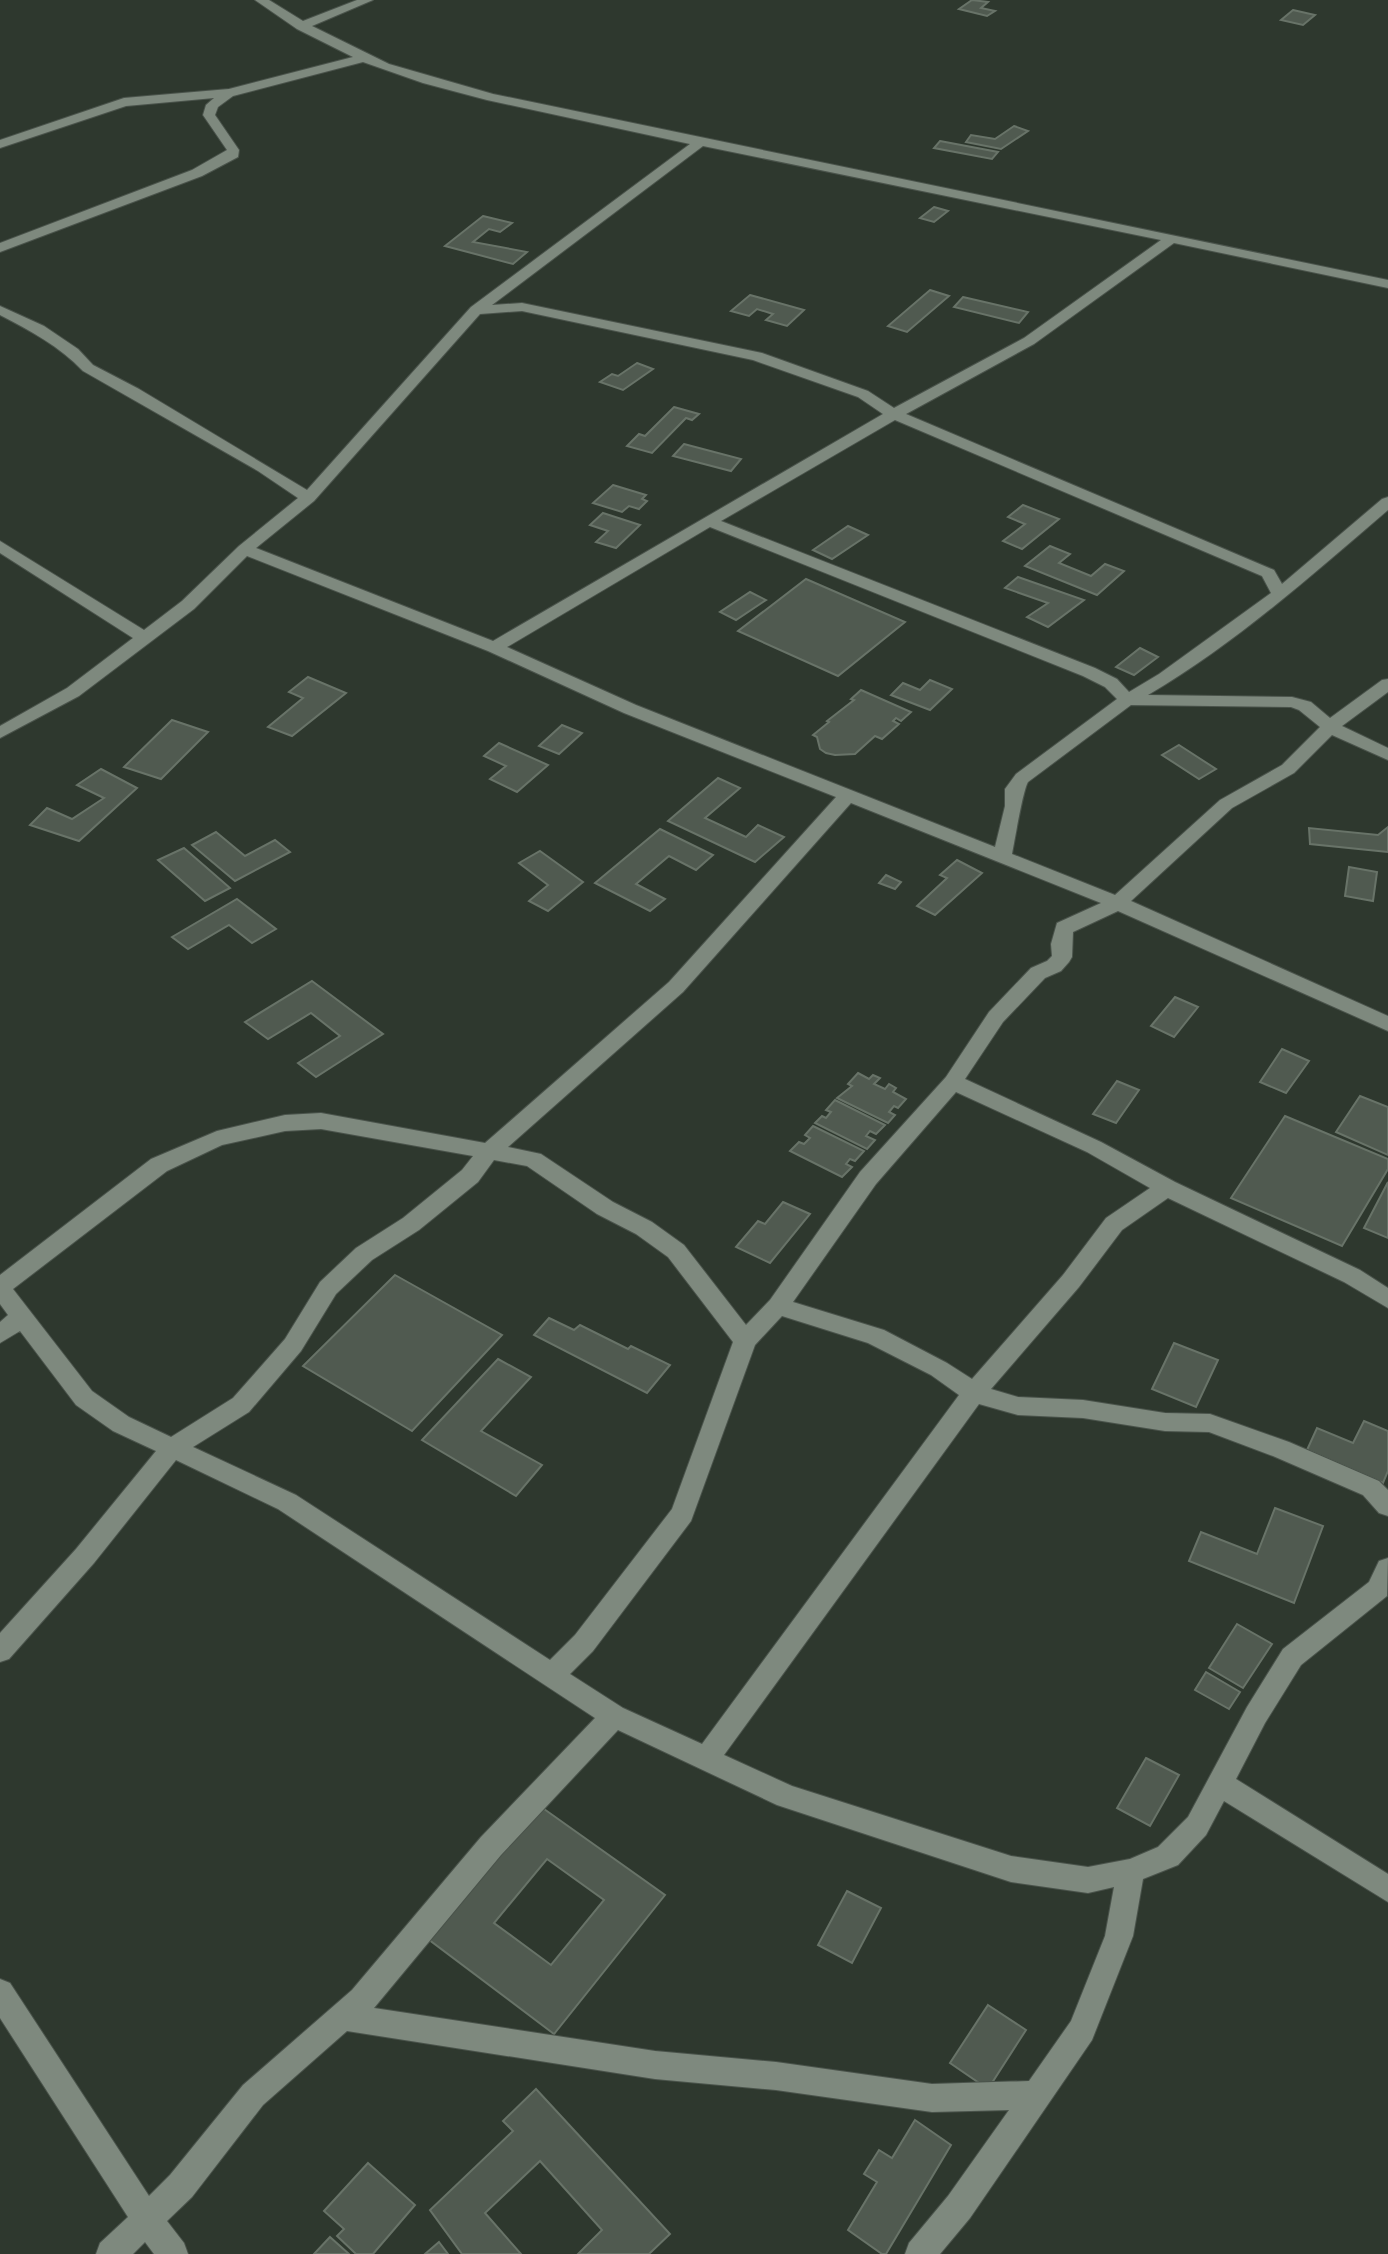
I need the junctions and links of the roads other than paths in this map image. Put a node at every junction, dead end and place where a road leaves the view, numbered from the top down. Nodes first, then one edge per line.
1 (261, 0) edge
2 (367, 0) edge
3 (301, 26) junction
4 (364, 58) junction
5 (229, 93) junction
6 (702, 141) junction
7 (0, 144) edge
8 (1172, 238) junction
9 (0, 248) edge
10 (1388, 285) edge
11 (0, 310) edge
12 (476, 310) junction
13 (894, 414) junction
14 (308, 498) junction
15 (1388, 502) edge
16 (708, 521) junction
17 (0, 546) edge
18 (246, 550) junction
19 (1280, 593) junction
20 (144, 638) junction
21 (494, 647) junction
22 (1388, 684) edge
23 (1127, 700) junction
24 (1330, 727) junction
25 (0, 733) edge
26 (1388, 755) edge
27 (847, 796) junction
28 (1002, 855) junction
29 (1118, 903) junction
30 (1388, 1024) edge
31 (953, 1082) junction
32 (489, 1151) junction
33 (1167, 1188) junction
34 (0, 1288) edge
35 (1388, 1299) edge
36 (778, 1306) junction
37 (22, 1317) junction
38 (0, 1334) edge
39 (745, 1341) junction
40 (974, 1393) junction
41 (172, 1448) junction
42 (1388, 1506) edge
43 (1388, 1568) edge
44 (0, 1651) edge
45 (552, 1675) junction
46 (614, 1716) junction
47 (706, 1759) junction
48 (1220, 1784) junction
49 (1130, 1871) junction
50 (1388, 1889) edge
51 (0, 1993) edge
52 (345, 2017) junction
53 (1038, 2095) junction
54 (147, 2220) junction
55 (111, 2254) edge
56 (173, 2254) edge
57 (920, 2254) edge

1 - 3 street
2 - 3 street
3 - 4 street
4 - 5 street
4 - 6 street
5 - 7 street
5 - 9 street
6 - 8 street
6 - 12 street
8 - 10 street
8 - 13 street
11 - 14 street
12 - 13 street
12 - 14 street
13 - 16 street
13 - 19 street
14 - 18 street
15 - 19 street
16 - 21 street
16 - 23 street
17 - 20 street
18 - 20 street
18 - 21 street
19 - 23 street
20 - 25 street
21 - 27 street
22 - 24 street
23 - 24 street
23 - 28 street
24 - 26 street
24 - 29 street
27 - 28 street
27 - 32 street
28 - 29 street
29 - 30 street
29 - 31 street
31 - 33 street
31 - 36 street
32 - 34 street
32 - 39 street
32 - 41 street
33 - 35 street
33 - 40 street
34 - 37 street
36 - 39 street
36 - 40 street
37 - 38 street
37 - 41 street
39 - 45 street
40 - 42 street
40 - 47 street
41 - 44 street
41 - 45 street
43 - 48 street
45 - 46 street
46 - 47 street
46 - 52 street
47 - 49 street
48 - 49 street
48 - 50 street
49 - 53 street
51 - 54 street
52 - 53 street
52 - 54 street
53 - 57 street
54 - 55 street
54 - 56 street

